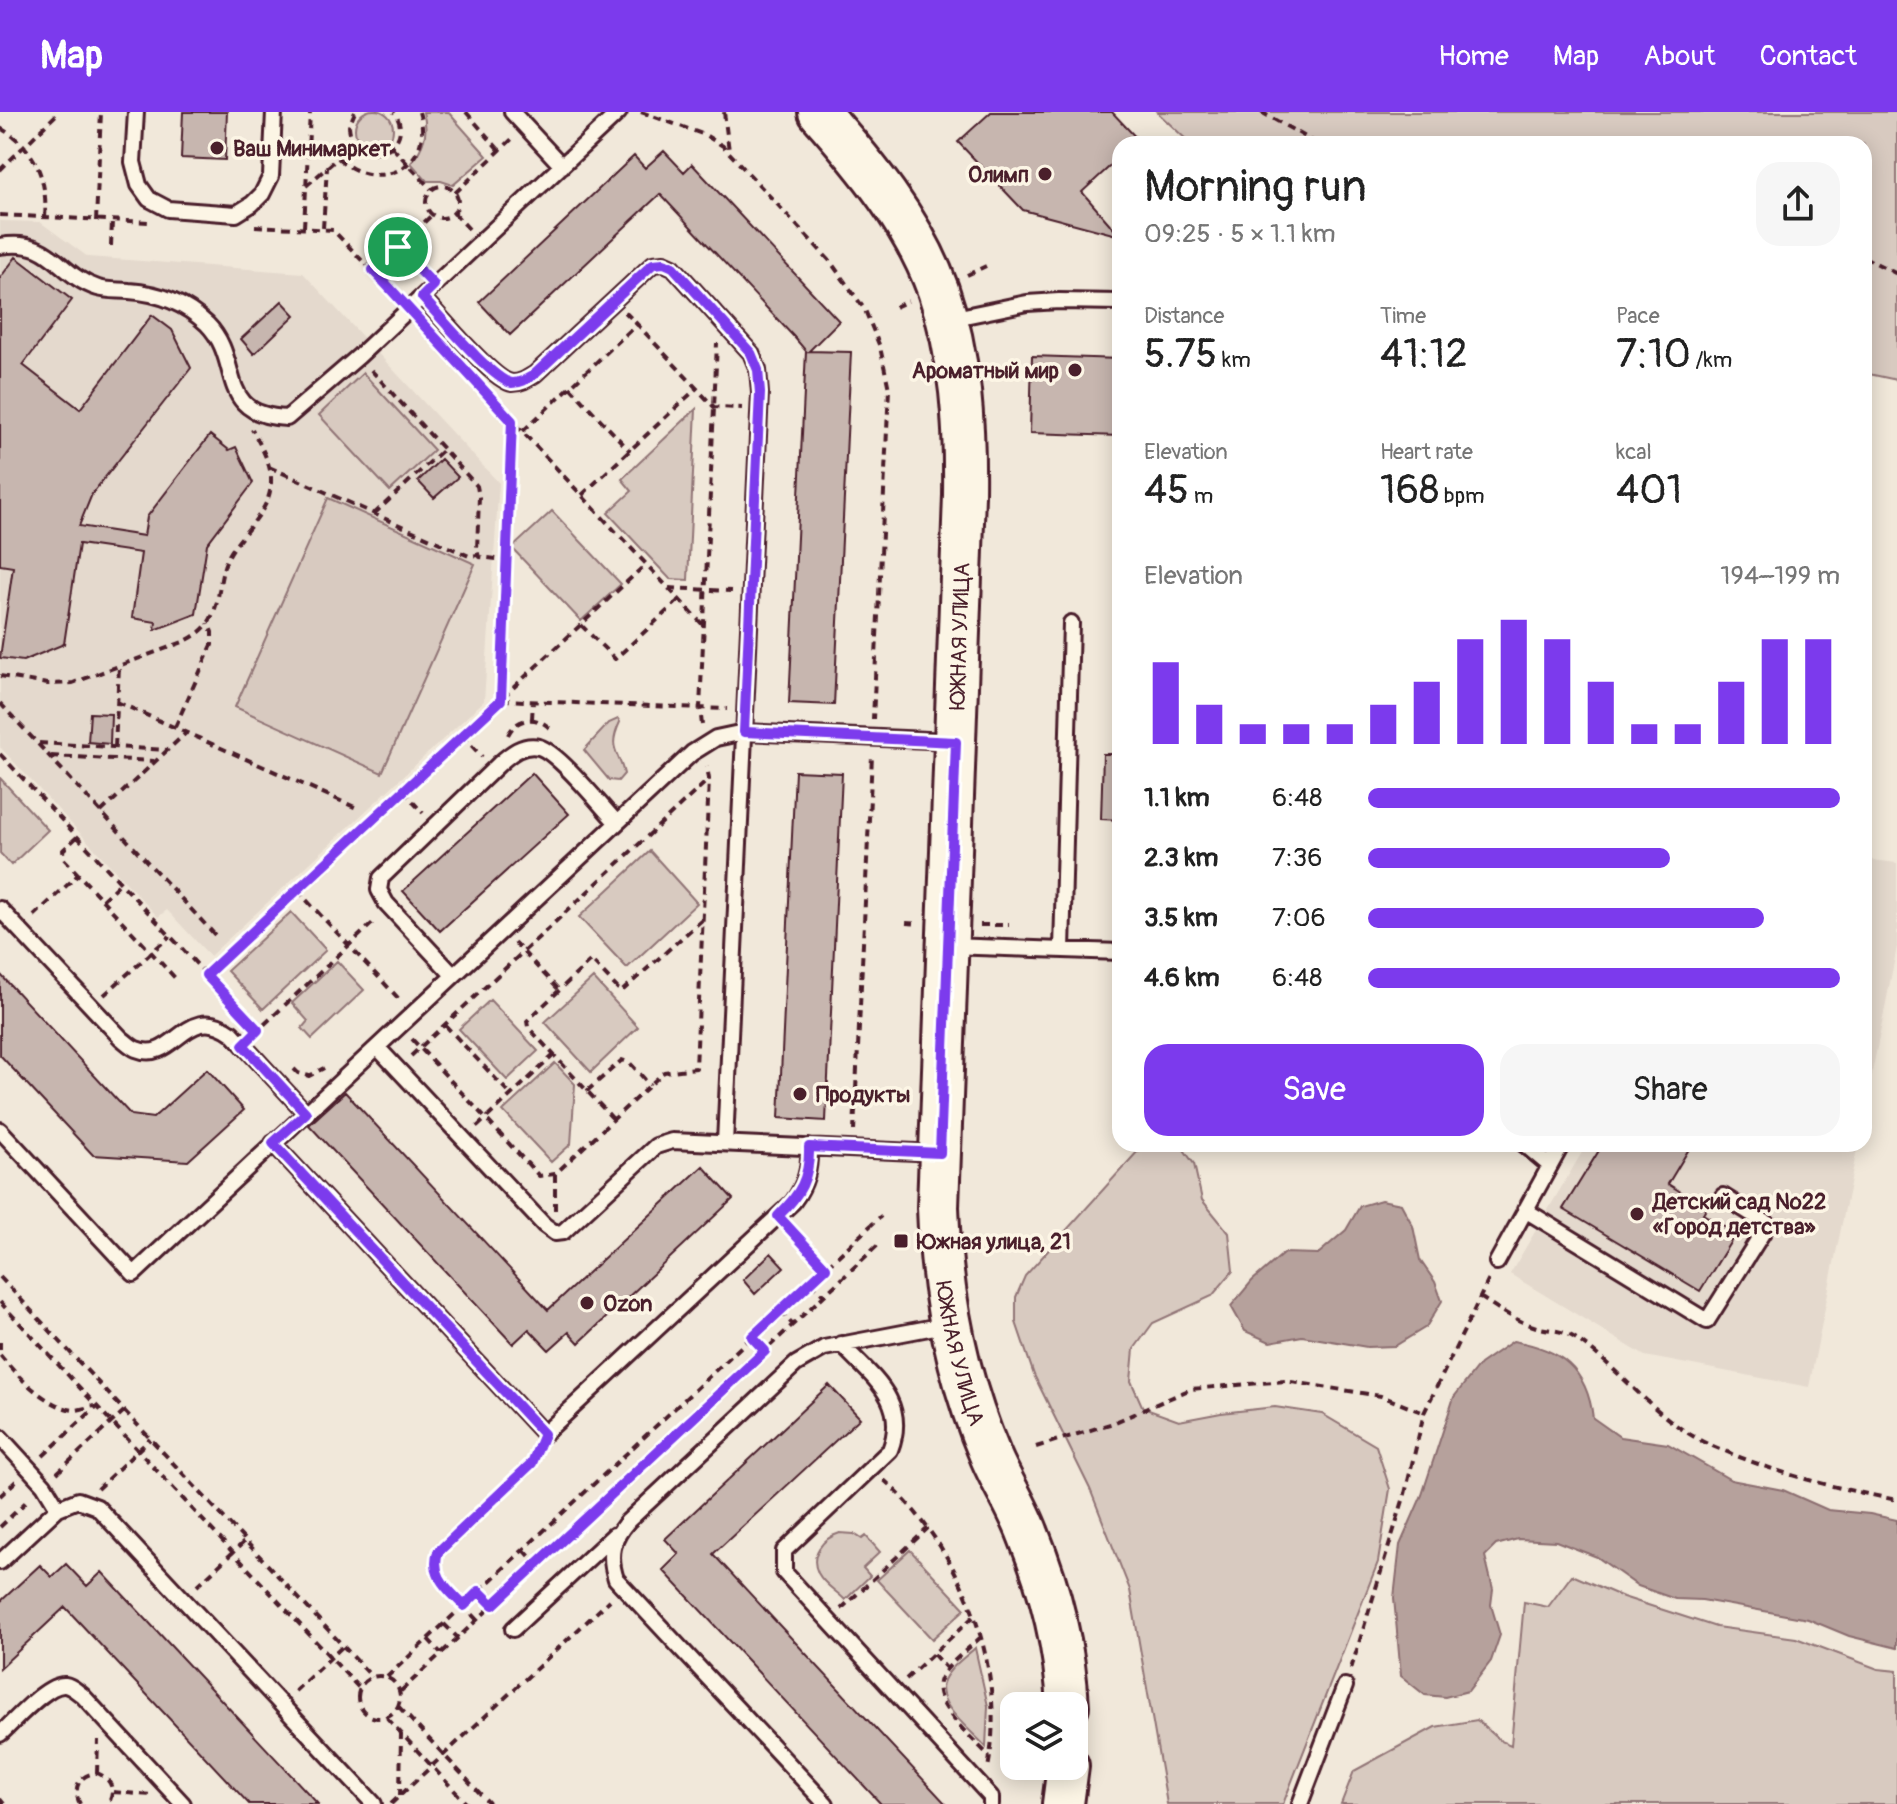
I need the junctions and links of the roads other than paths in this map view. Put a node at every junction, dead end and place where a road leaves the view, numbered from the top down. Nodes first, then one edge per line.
1 (136, 112) edge
2 (274, 112) edge
3 (512, 112) edge
4 (619, 112) edge
5 (819, 112) edge
6 (562, 166) junction
7 (0, 246) edge
8 (422, 297) junction
9 (1112, 302) edge
10 (946, 320) junction
11 (1071, 623) dead end
12 (744, 732) junction
13 (956, 742) junction
14 (617, 823) junction
15 (0, 909) edge
16 (949, 946) junction
17 (1062, 949) junction
18 (1112, 952) edge
19 (453, 975) junction
20 (377, 1047) junction
21 (306, 1113) junction
22 (0, 1130) edge
23 (273, 1143) junction
24 (725, 1143) junction
25 (809, 1147) junction
26 (1534, 1152) edge
27 (1557, 1152) edge
28 (940, 1153) junction
29 (1549, 1165) junction
30 (1723, 1196) dead end
31 (1525, 1210) junction
32 (1497, 1262) road end
33 (950, 1324) junction
34 (841, 1344) junction
35 (0, 1437) edge
36 (58, 1508) junction
37 (628, 1521) junction
38 (0, 1562) edge
39 (513, 1629) dead end
40 (1345, 1686) road end
41 (1067, 1692) edge
42 (0, 1734) edge
43 (1066, 1780) edge
44 (180, 1800) edge
45 (374, 1804) edge
46 (826, 1804) edge
47 (991, 1804) edge
48 (1063, 1804) edge
49 (1300, 1804) edge

1 - 2 lane
3 - 6 lane
4 - 6 lane
5 - 10 street, ЮЖНАЯ УЛИЦА
6 - 8 lane
7 - 8 lane
8 - 12 lane
9 - 10 lane
10 - 13 street, ЮЖНАЯ УЛИЦА
11 - 17 lane
12 - 13 lane
12 - 14 lane
12 - 24 lane
13 - 16 street, ЮЖНАЯ УЛИЦА
14 - 19 lane
14 - 19 lane
15 - 21 lane
16 - 17 lane
16 - 28 street, ЮЖНАЯ УЛИЦА
17 - 18 lane
19 - 20 lane
20 - 21 lane
20 - 24 lane
21 - 23 lane
22 - 23 lane
23 - 25 lane
24 - 25 lane
25 - 28 lane
26 - 29 lane
27 - 29 lane
28 - 33 street, ЮЖНАЯ УЛИЦА
29 - 31 lane
30 - 31 lane
31 - 32 lane
33 - 34 lane
33 - 41 street, ЮЖНАЯ УЛИЦА
34 - 37 lane
34 - 47 lane
35 - 36 lane
36 - 38 lane
36 - 45 lane
37 - 39 lane
37 - 46 lane
40 - 49 lane
42 - 44 lane
43 - 48 street

